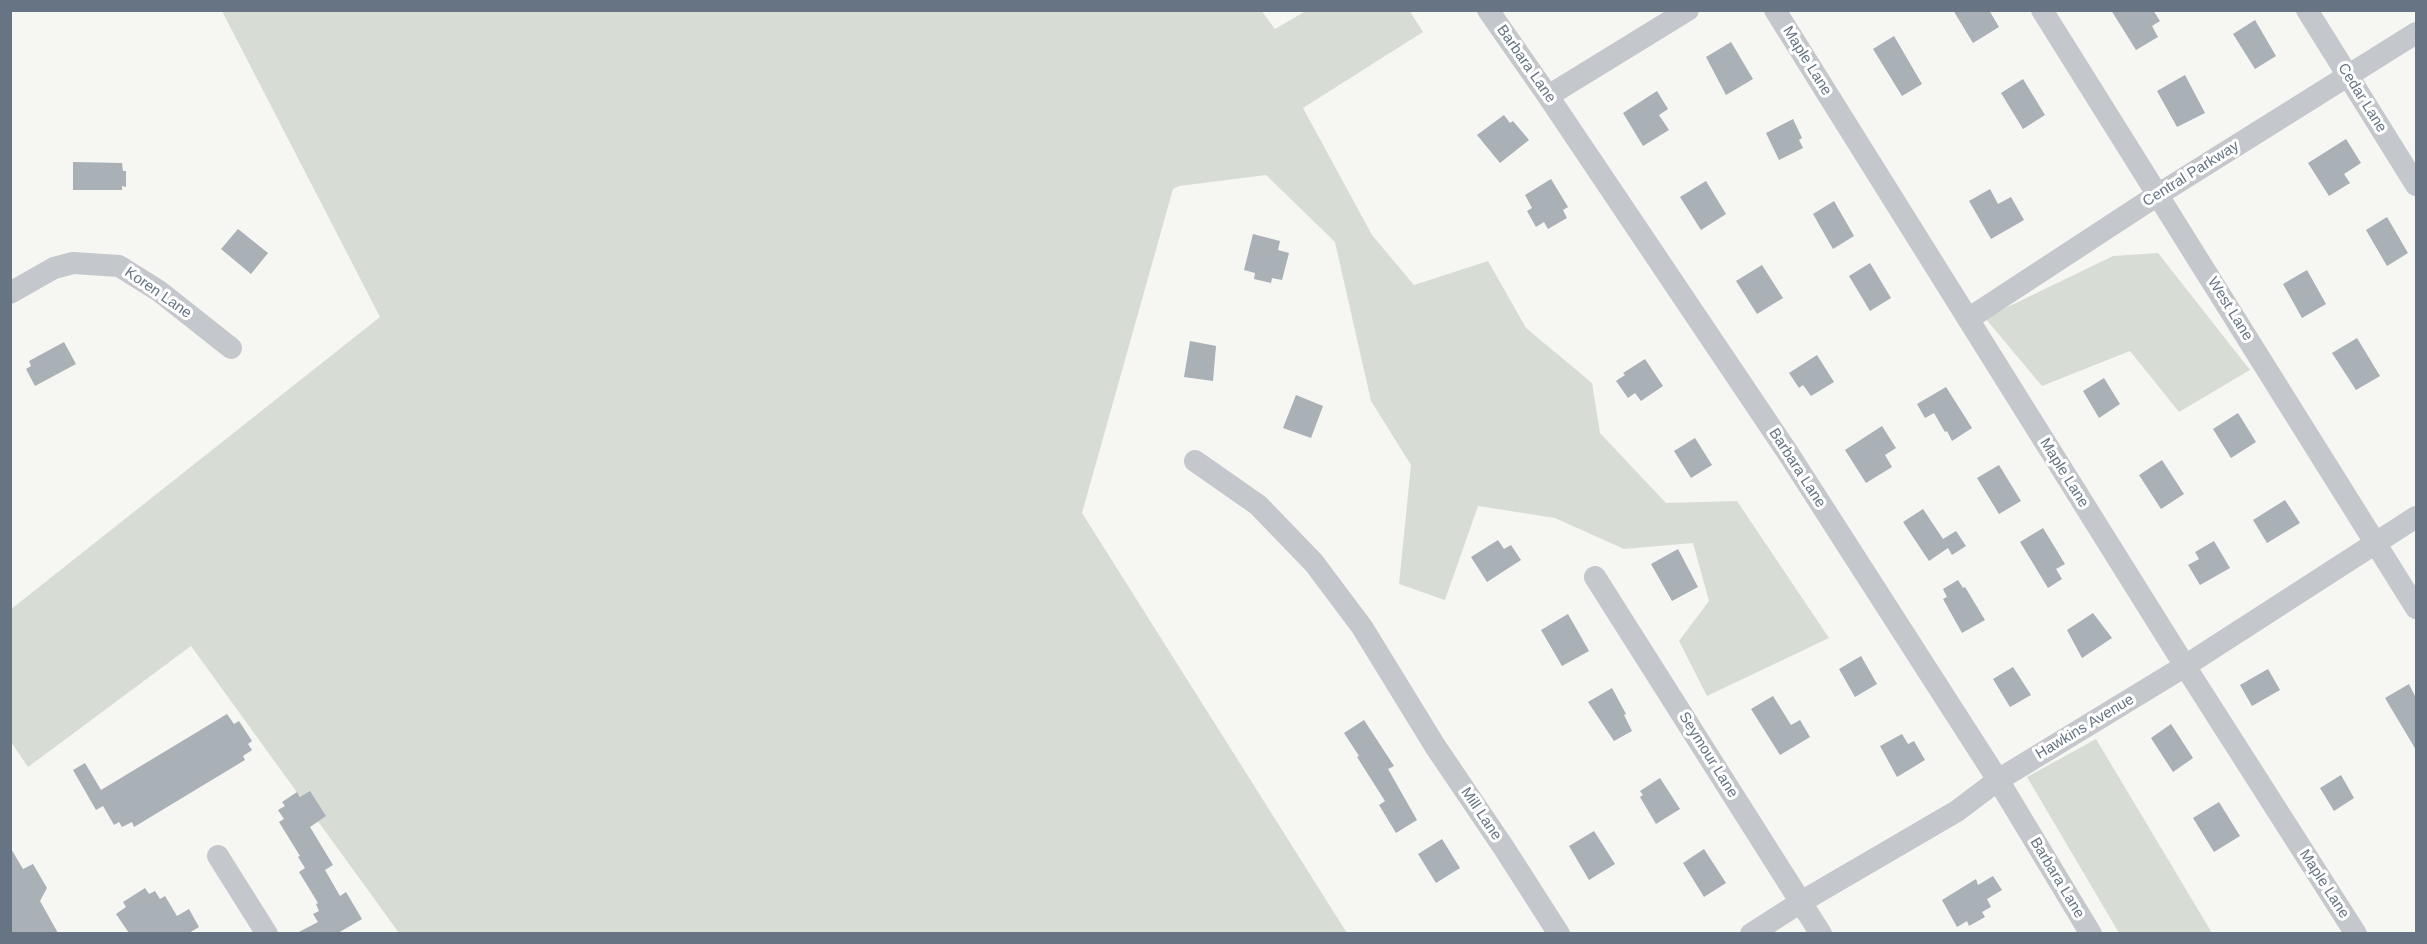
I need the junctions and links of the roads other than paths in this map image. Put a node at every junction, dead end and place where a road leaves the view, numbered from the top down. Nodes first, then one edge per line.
1 (1488, 10) edge
2 (1688, 10) edge
3 (1775, 10) edge
4 (2042, 10) edge
5 (2307, 10) edge
6 (2416, 33) edge
7 (2348, 76) junction
8 (1548, 96) junction
9 (2416, 185) edge
10 (2159, 194) junction
11 (10, 293) edge
12 (1968, 319) junction
13 (231, 348) dead end
14 (1195, 461) dead end
15 (2416, 517) edge
16 (2376, 543) junction
17 (1595, 577) dead end
18 (2416, 608) edge
19 (2185, 666) junction
20 (1998, 780) junction
21 (218, 856) dead end
22 (1801, 902) junction
23 (267, 933) edge
24 (1559, 933) edge
25 (1751, 933) edge
26 (1821, 933) edge
27 (2091, 933) edge
28 (2356, 933) edge

1 - 8 street, Barbara Lane
2 - 8 street
3 - 12 street, Maple Lane
4 - 10 street, West Lane
5 - 7 street, Cedar Lane
6 - 7 street, Central Parkway
7 - 9 street, Cedar Lane
7 - 10 street, Central Parkway
8 - 20 street, Barbara Lane
10 - 12 street, Central Parkway
10 - 16 street, West Lane
11 - 13 street, Koren Lane
12 - 19 street, Maple Lane
14 - 24 street, Mill Lane
15 - 16 street, Hawkins Avenue
16 - 18 street, West Lane
16 - 19 street, Hawkins Avenue
17 - 22 street, Seymour Lane
19 - 20 street, Hawkins Avenue
19 - 28 street, Maple Lane
20 - 22 street, Hawkins Avenue
20 - 27 street, Barbara Lane
21 - 23 street
22 - 25 street, Hawkins Avenue
22 - 26 street, Seymour Lane

